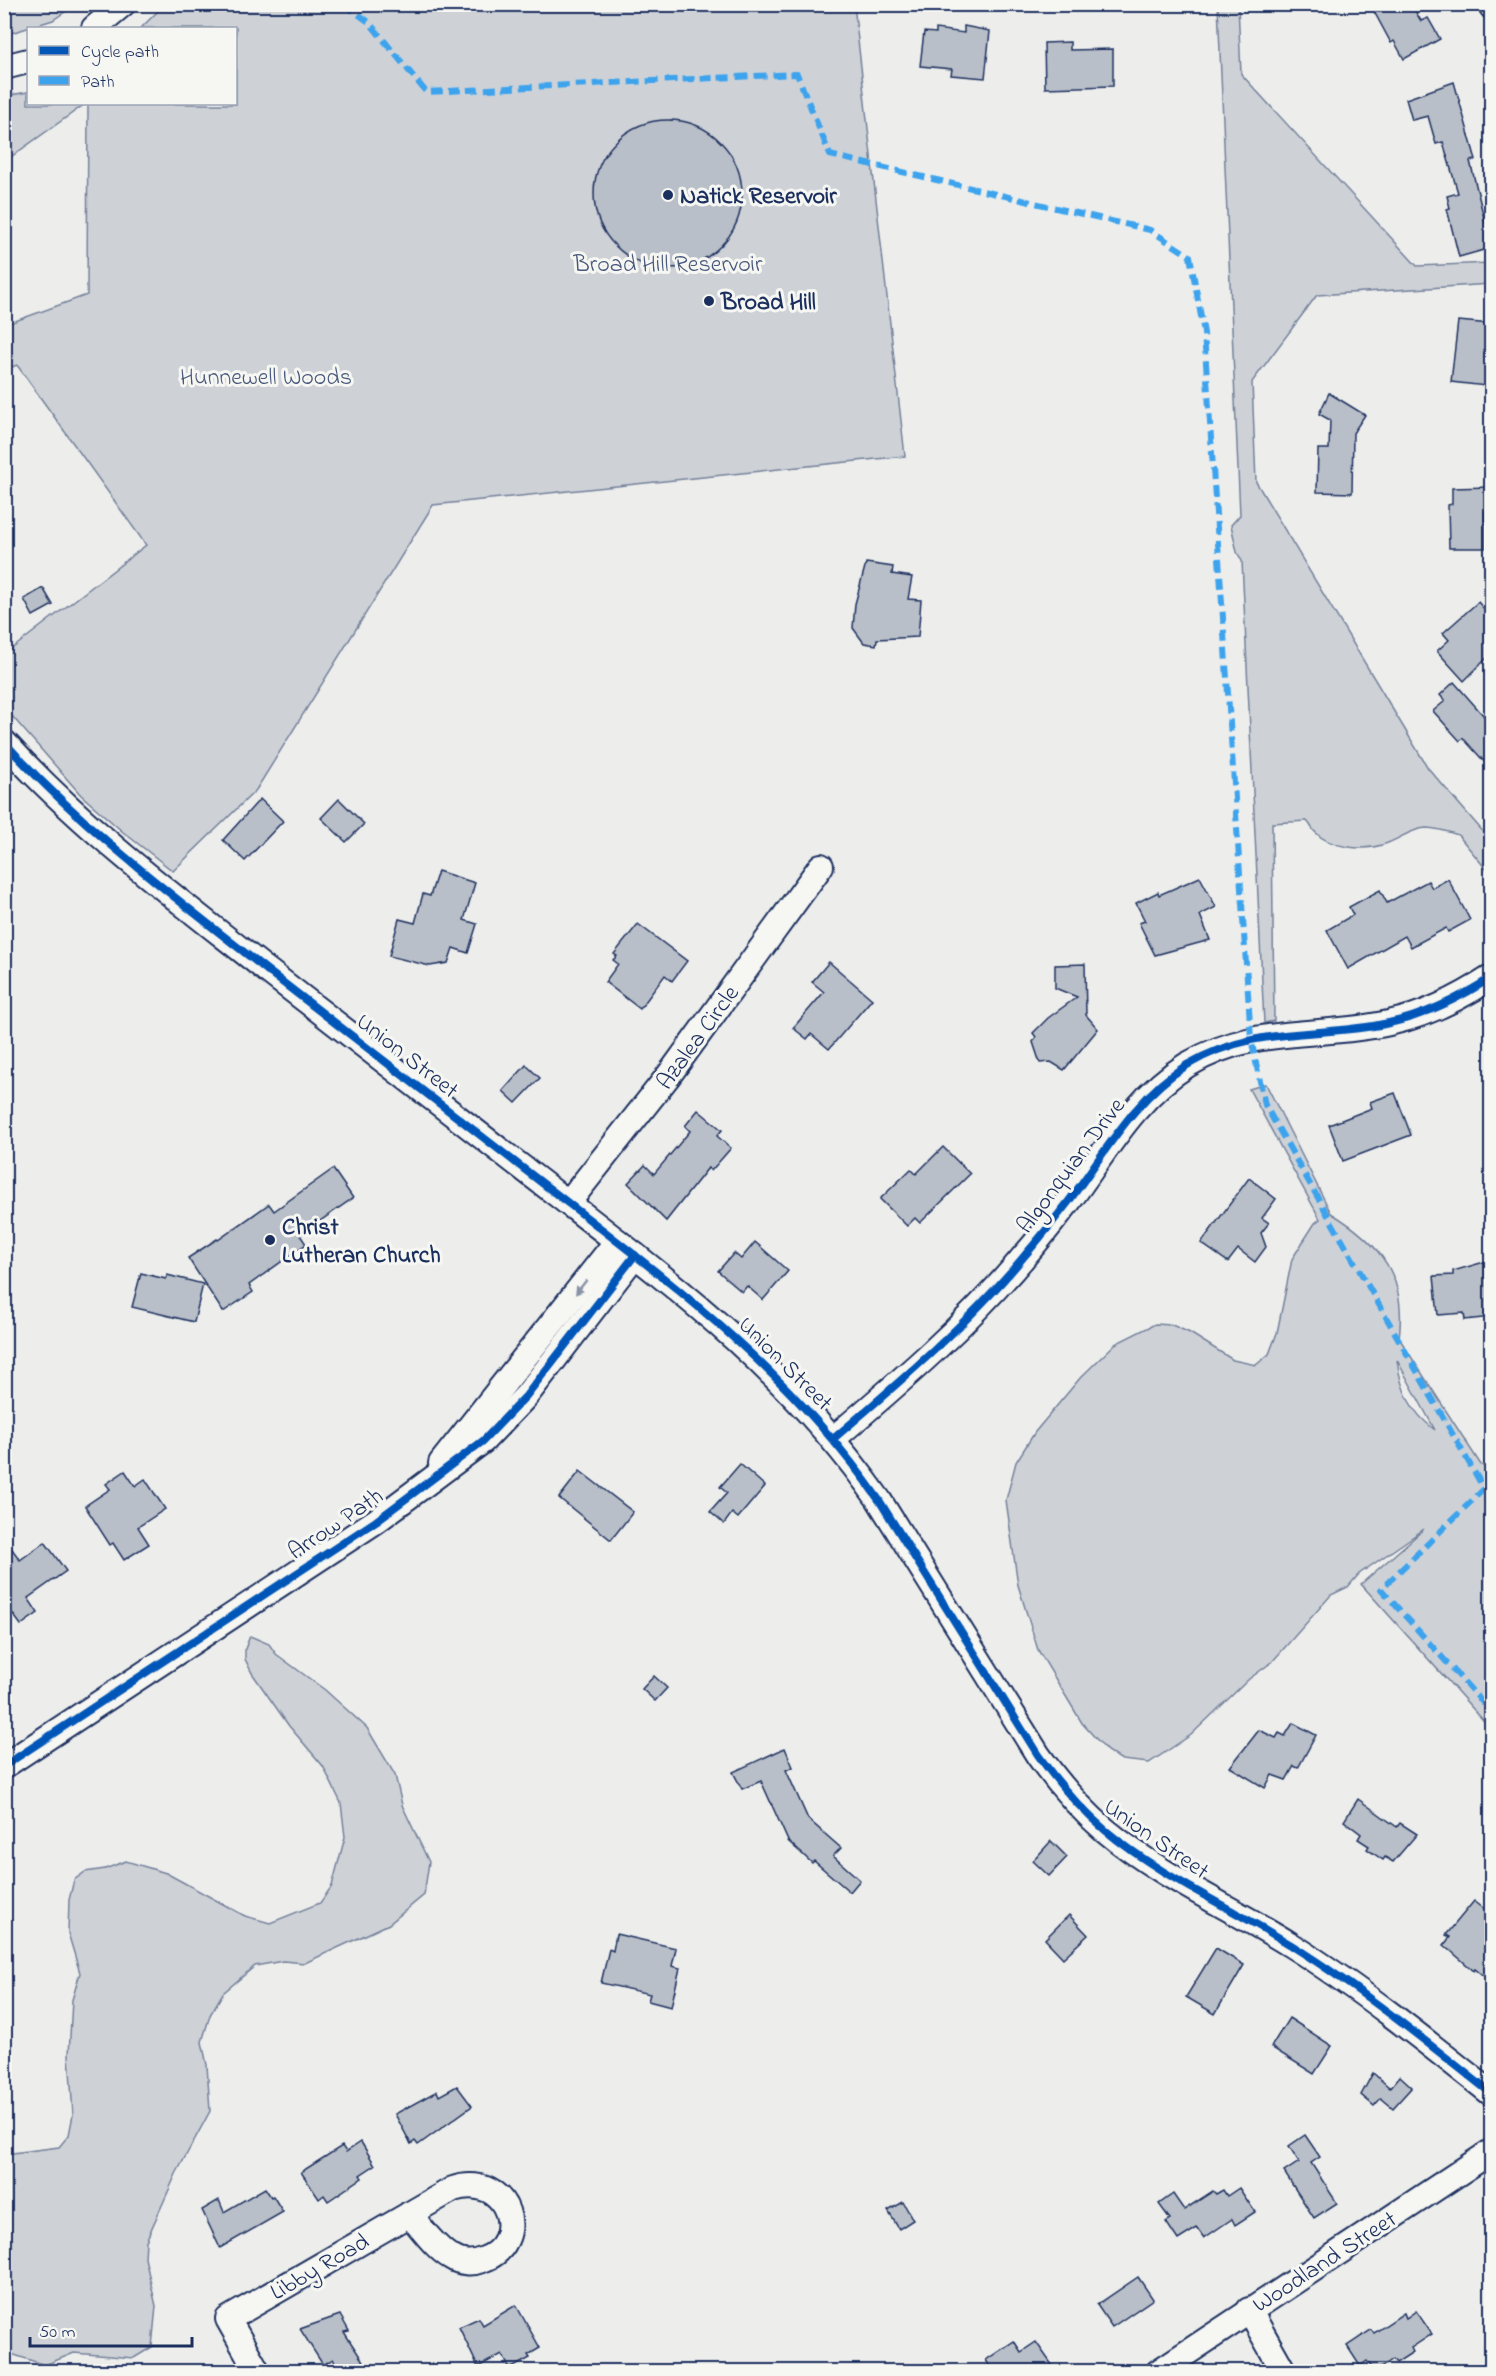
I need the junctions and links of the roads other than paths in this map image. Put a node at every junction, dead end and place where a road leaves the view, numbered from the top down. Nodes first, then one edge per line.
1 (123, 4) edge
2 (94, 27) edge
3 (27, 61) edge
4 (4, 67) edge
5 (4, 742) edge
6 (821, 867) dead end
7 (1491, 977) edge
8 (568, 1203) junction
9 (626, 1248) junction
10 (833, 1439) junction
11 (4, 1766) edge
12 (1491, 2094) edge
13 (1491, 2151) edge
14 (409, 2214) dead end
15 (1249, 2310) junction
16 (258, 2372) edge
17 (1158, 2372) edge
18 (1284, 2372) edge

1 - 2 street
3 - 4 street
5 - 8 street, Union Street
6 - 8 street, Azalea Circle
7 - 10 street, Algonquian Drive
8 - 9 street, Union Street
9 - 10 street, Union Street
9 - 11 street, Arrow Path
10 - 12 street, Union Street
13 - 15 street, Woodland Street
14 - 16 street, Libby Road
15 - 17 street, Woodland Street
15 - 18 street

